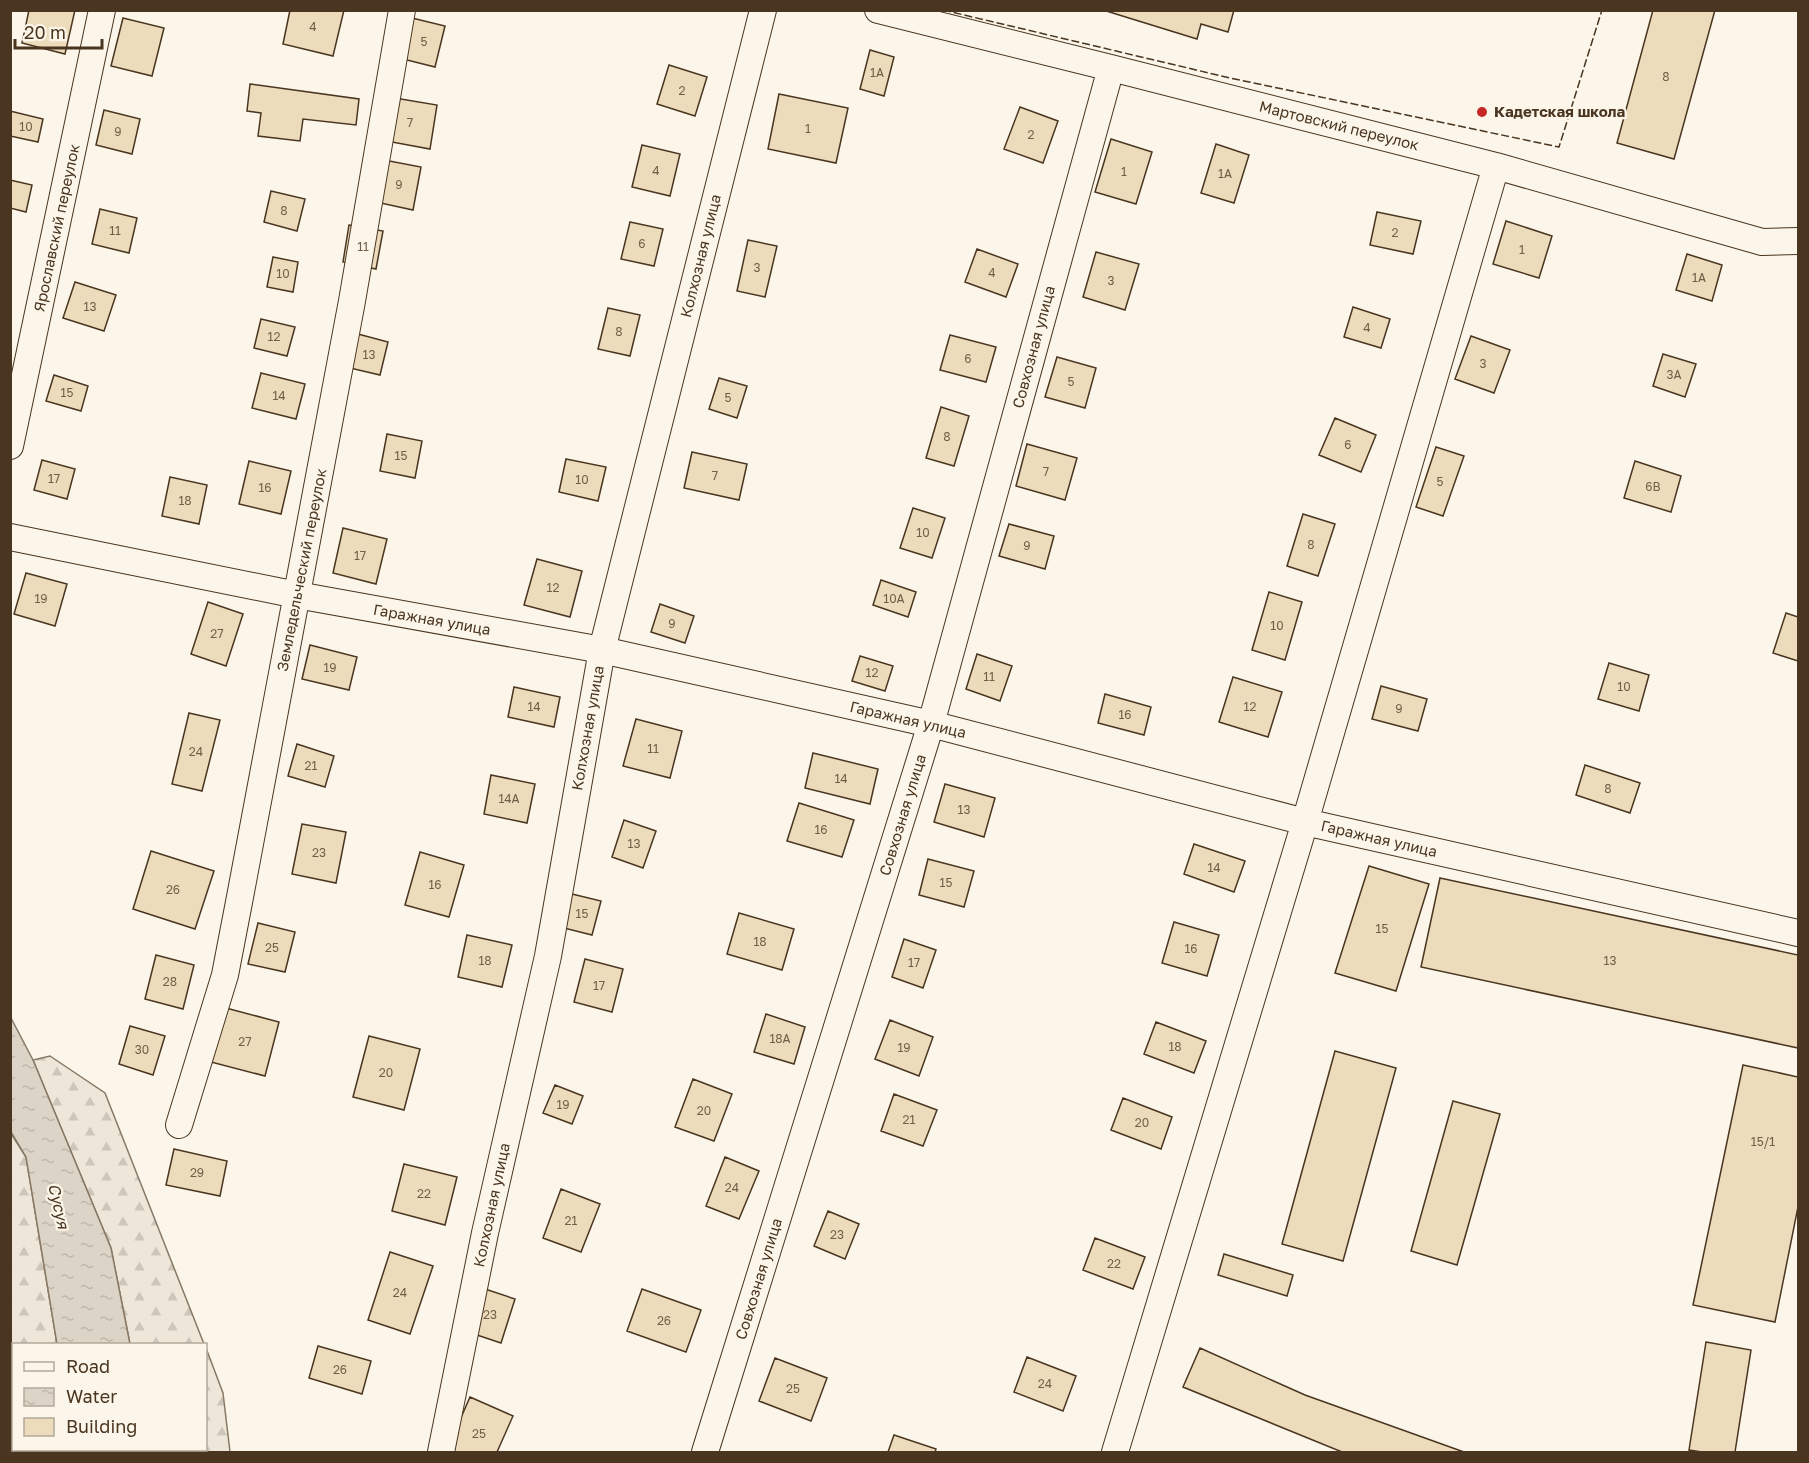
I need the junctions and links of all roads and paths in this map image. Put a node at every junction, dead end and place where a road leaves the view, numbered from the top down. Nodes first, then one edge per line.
1 (102, 10) edge
2 (402, 10) edge
3 (763, 10) edge
4 (878, 10) edge
5 (1111, 68) junction
6 (1496, 166) junction
7 (1798, 241) edge
8 (10, 446) edge
9 (10, 537) edge
10 (297, 595) junction
11 (602, 650) junction
12 (931, 724) junction
13 (1305, 822) junction
14 (1798, 933) edge
15 (179, 1125) dead end
16 (441, 1452) edge
17 (705, 1452) edge
18 (1115, 1452) edge

1 - 8 street, Ярославский переулок
2 - 10 street, Земледельческий переулок
3 - 11 street, Колхозная улица
4 - 5 street, Мартовский переулок
5 - 6 street, Мартовский переулок
5 - 12 street, Совхозная улица
6 - 7 street, Мартовский переулок
6 - 13 street
9 - 10 street, Гаражная улица
10 - 11 street, Гаражная улица
10 - 15 street, Земледельческий переулок
11 - 12 street, Гаражная улица
11 - 16 street, Колхозная улица
12 - 13 street, Гаражная улица
12 - 17 street, Совхозная улица
13 - 14 street, Гаражная улица
13 - 18 street

